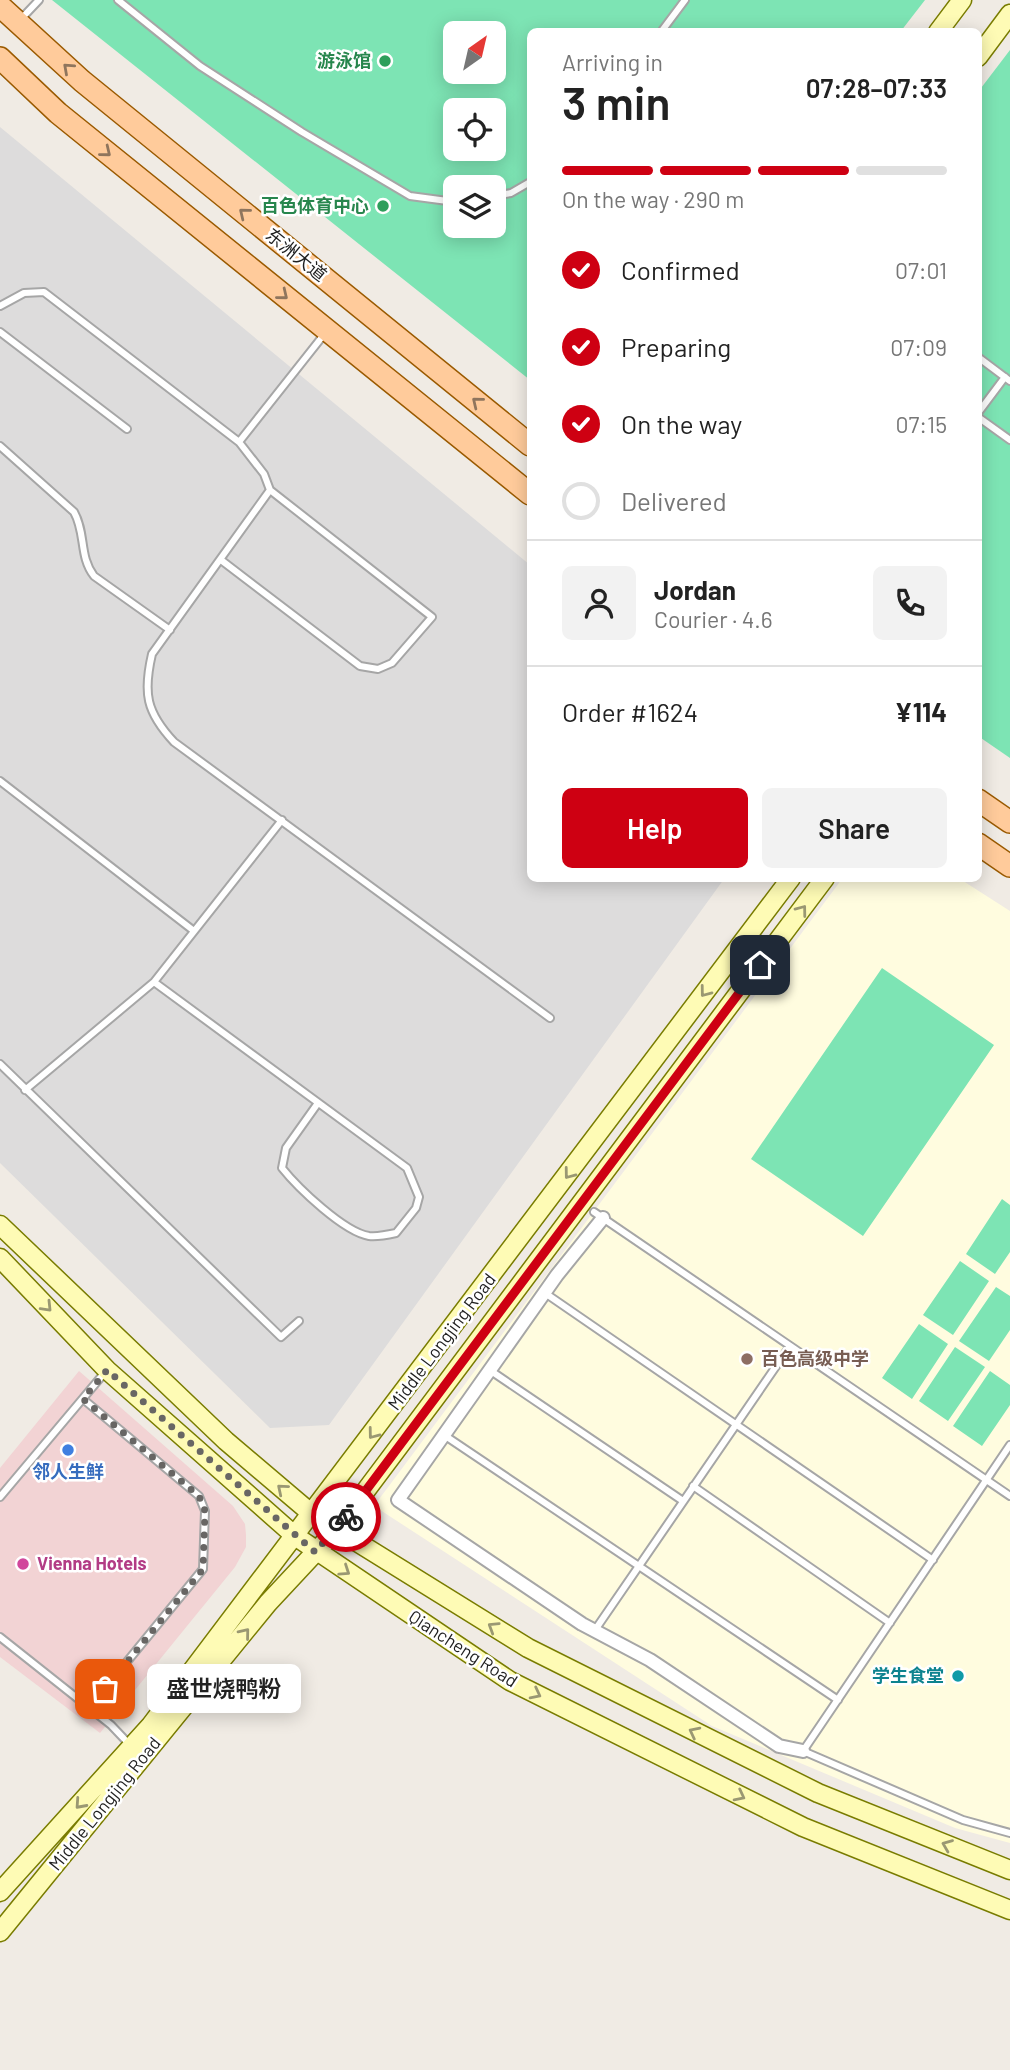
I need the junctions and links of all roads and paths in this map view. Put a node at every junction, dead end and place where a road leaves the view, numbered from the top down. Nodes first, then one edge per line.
1 (39, 0) edge
2 (118, 0) edge
3 (685, 0) edge
4 (962, 0) edge
5 (0, 6) edge
6 (1010, 14) edge
7 (18, 23) junction
8 (664, 28) edge
9 (942, 28) edge
10 (982, 52) edge
11 (0, 58) edge
12 (527, 183) edge
13 (506, 194) edge
14 (443, 200) edge
15 (0, 306) edge
16 (327, 330) junction
17 (0, 332) edge
18 (982, 360) edge
19 (1007, 379) edge
20 (982, 410) edge
21 (982, 418) edge
22 (127, 429) dead end
23 (1010, 440) edge
24 (239, 442) junction
25 (527, 443) edge
26 (0, 446) edge
27 (270, 490) junction
28 (527, 492) edge
29 (221, 560) junction
30 (170, 629) junction
31 (0, 781) edge
32 (982, 803) edge
33 (282, 820) junction
34 (1010, 822) edge
35 (982, 847) edge
36 (1010, 866) edge
37 (788, 882) edge
38 (822, 882) edge
39 (194, 931) junction
40 (154, 982) junction
41 (550, 1018) dead end
42 (0, 1064) edge
43 (25, 1090) junction
44 (318, 1103) junction
45 (598, 1215) joint
46 (0, 1225) edge
47 (0, 1258) edge
48 (545, 1293) junction
49 (299, 1321) dead end
50 (790, 1346) junction
51 (107, 1370) junction
52 (490, 1370) junction
53 (83, 1399) junction
54 (736, 1424) junction
55 (444, 1436) junction
56 (1010, 1445) edge
57 (986, 1481) junction
58 (694, 1486) junction
59 (1010, 1496) edge
60 (0, 1497) edge
61 (683, 1501) junction
62 (312, 1514) junction
63 (337, 1529) junction
64 (295, 1536) junction
65 (315, 1552) junction
66 (933, 1560) junction
67 (638, 1567) junction
68 (890, 1623) junction
69 (594, 1631) junction
70 (0, 1637) edge
71 (838, 1700) junction
72 (89, 1708) junction
73 (132, 1748) junction
74 (803, 1751) junction
75 (1010, 1833) edge
76 (1010, 1870) edge
77 (0, 1892) edge
78 (1010, 1910) edge
79 (0, 1932) edge

1 - 7 lane
2 - 14 lane
3 - 8 lane
4 - 9 street
5 - 7 main road, 东洲大道
6 - 10 street
25 -> 7 main road, 东洲大道
11 -> 16 main road
12 - 13 lane
15 - 24 lane
16 - 24 lane
16 - 28 main road
17 - 22 lane
18 - 19 lane
19 - 20 lane
21 - 23 lane
24 - 27 lane
26 - 30 lane
27 - 29 lane
27 - 29 lane
29 - 30 lane
30 - 33 lane
31 - 39 lane
32 - 34 main road
33 - 39 lane
33 - 41 lane
35 - 36 main road
37 -> 62 street, Middle Longjing Road
63 -> 38 street, Middle Longjing Road
39 - 40 lane
40 - 43 lane
40 - 44 lane
42 - 43 lane
43 - 49 lane
44 - 44 lane
45 - 48 street
45 - 50 lane
62 -> 46 street, Qiancheng Road
47 -> 51 street, Qiancheng Road
48 - 52 street
48 - 54 lane
50 - 54 lane
50 - 57 lane
51 - 53 lane
51 - 64 street, Qiancheng Road
52 - 55 street
52 - 61 lane
53 - 60 lane
53 - 72 lane
54 - 58 lane
54 - 66 lane
55 - 67 lane
55 - 69 street
56 - 57 lane
57 - 59 lane
57 - 66 lane
58 - 61 lane
58 - 68 lane
61 - 67 lane
62 - 63 street, Qiancheng Road
62 - 64 street, Middle Longjing Road
63 - 65 street, Middle Longjing Road
76 -> 63 street, Qiancheng Road
64 - 65 street, Qiancheng Road
64 - 73 street, Middle Longjing Road
65 -> 78 street, Qiancheng Road
79 -> 65 street, Middle Longjing Road
66 - 68 lane
67 - 69 lane
67 - 71 lane
68 - 71 lane
69 - 74 street
70 - 72 lane
71 - 74 lane
72 - 73 lane
73 -> 77 street, Middle Longjing Road
74 - 75 lane

